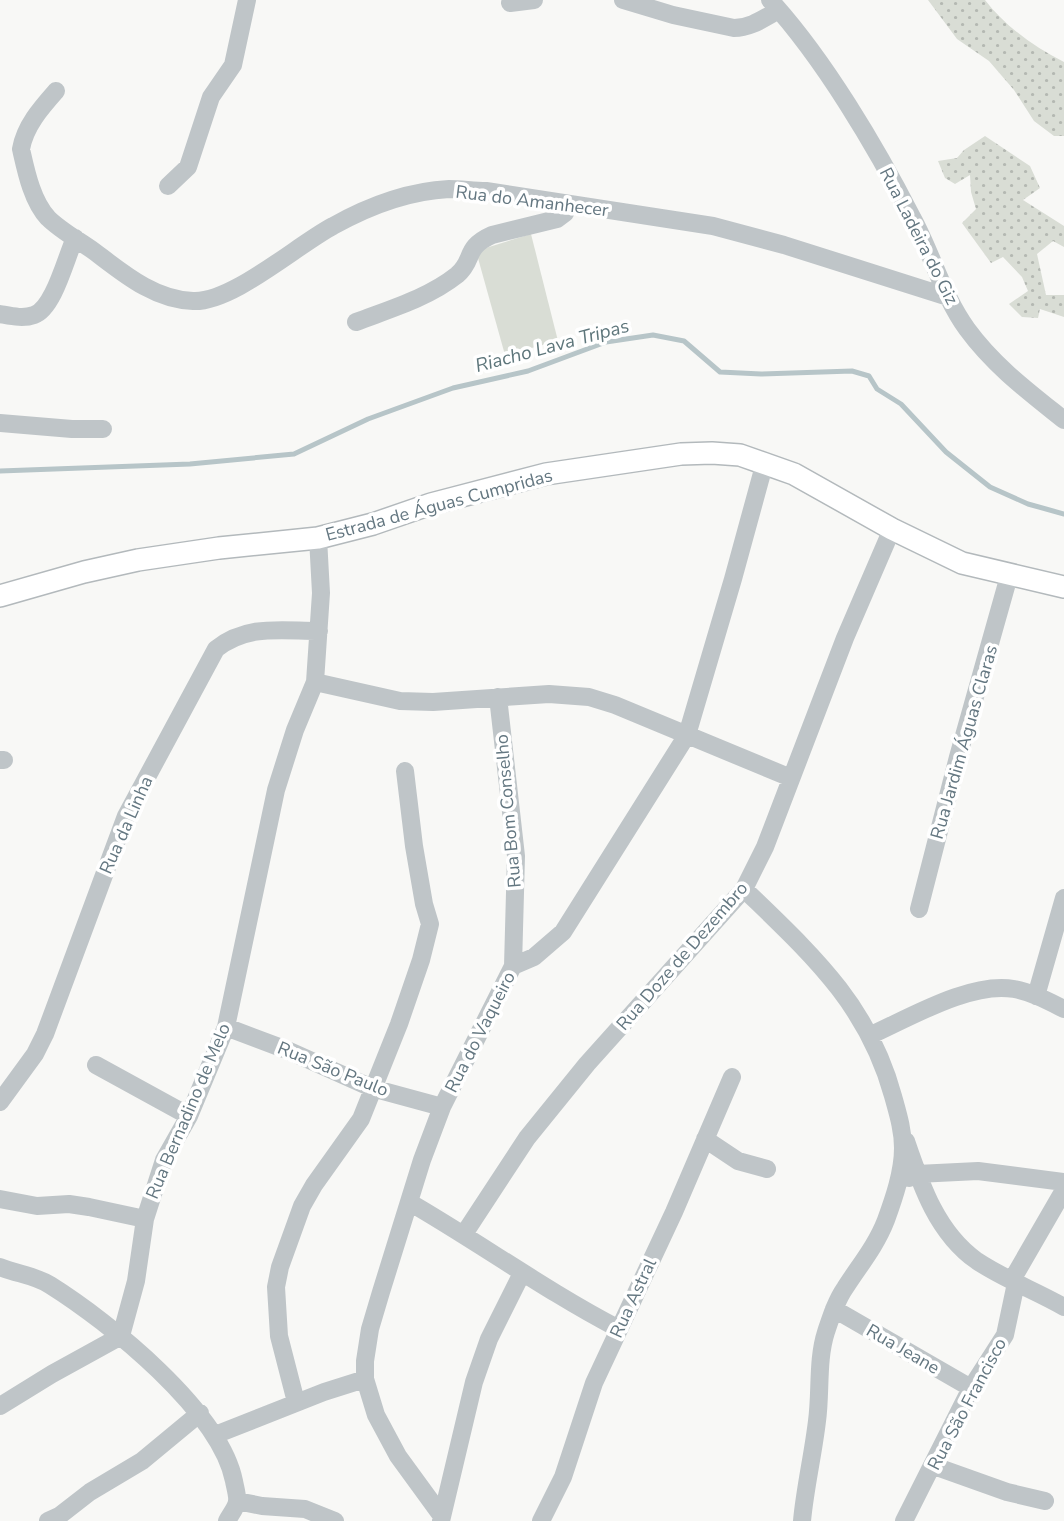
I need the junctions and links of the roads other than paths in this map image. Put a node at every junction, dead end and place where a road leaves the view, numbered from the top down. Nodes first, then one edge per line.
1 (247, 0) edge
2 (534, 0) edge
3 (622, 0) edge
4 (510, 3) dead end
5 (774, 5) edge
6 (56, 91) dead end
7 (169, 186) dead end
8 (569, 204) junction
9 (75, 237) junction
10 (948, 297) junction
11 (0, 314) edge
12 (356, 322) dead end
13 (1064, 420) edge
14 (0, 423) edge
15 (103, 429) dead end
16 (765, 462) junction
17 (892, 529) junction
18 (318, 538) junction
19 (1009, 576) junction
20 (1064, 587) edge
21 (0, 596) edge
22 (319, 631) junction
23 (315, 682) junction
24 (498, 698) junction
25 (687, 735) junction
26 (405, 771) dead end
27 (791, 778) junction
28 (744, 888) junction
29 (1064, 898) edge
30 (919, 909) dead end
31 (513, 966) junction
32 (1036, 996) junction
33 (1064, 1009) edge
34 (226, 1027) junction
35 (871, 1035) junction
36 (96, 1065) dead end
37 (732, 1077) dead end
38 (372, 1087) junction
39 (0, 1102) edge
40 (442, 1107) junction
41 (189, 1116) junction
42 (902, 1128) junction
43 (705, 1139) junction
44 (767, 1169) dead end
45 (917, 1174) junction
46 (1064, 1182) edge
47 (897, 1185) junction
48 (1064, 1190) edge
49 (0, 1199) edge
50 (409, 1202) junction
51 (145, 1219) junction
52 (464, 1234) junction
53 (0, 1267) edge
54 (522, 1273) junction
55 (1014, 1282) junction
56 (1064, 1307) edge
57 (834, 1310) junction
58 (619, 1329) junction
59 (121, 1336) junction
60 (365, 1379) junction
61 (971, 1388) junction
62 (296, 1402) junction
63 (0, 1406) edge
64 (200, 1413) junction
65 (215, 1435) junction
66 (934, 1466) junction
67 (237, 1501) junction
68 (1045, 1501) dead end
69 (441, 1518) edge
70 (48, 1521) edge
71 (227, 1521) edge
72 (335, 1521) edge
73 (541, 1521) edge
74 (802, 1521) edge
75 (904, 1521) edge

1 - 7 street
2 - 4 street
3 - 5 street
5 - 10 street, Rua Ladeira do Giz
6 - 9 street, Rua do Amanhecer
8 - 9 street, Rua do Amanhecer
8 - 10 street, Rua do Amanhecer
8 - 12 street
9 - 11 street
10 - 13 street, Rua Ladeira do Giz
14 - 15 street
16 - 17 main road, Estrada de Águas Cumpridas
16 - 18 main road, Estrada de Águas Cumpridas
16 - 25 street, Rua do Vaqueiro
17 - 19 main road, Estrada de Águas Cumpridas
17 - 27 street, Rua Doze de Dezembro
18 - 21 main road, Estrada de Águas Cumpridas
18 - 22 street, Rua Bernadino de Melo
19 - 20 main road, Estrada de Águas Cumpridas
19 - 30 street, Rua Jardim Águas Claras
22 - 23 street, Rua Bernadino de Melo
22 - 39 street, Rua da Linha
23 - 24 street
23 - 34 street, Rua Bernadino de Melo
24 - 25 street
24 - 31 street, Rua Bom Conselho
25 - 27 street
25 - 31 street, Rua do Vaqueiro
26 - 38 street
27 - 28 street, Rua Doze de Dezembro
28 - 35 street
28 - 52 street, Rua Doze de Dezembro
29 - 32 street
31 - 40 street, Rua do Vaqueiro
32 - 33 street
32 - 35 street
34 - 38 street, Rua São Paulo
34 - 41 street, Rua Bernadino de Melo
35 - 42 street
36 - 41 street
37 - 43 street, Rua Astral
38 - 40 street, Rua São Paulo
38 - 62 street
40 - 50 street, Rua do Vaqueiro
41 - 51 street, Rua Bernadino de Melo
42 - 45 street
42 - 47 street
43 - 44 street
43 - 58 street, Rua Astral
45 - 46 street
45 - 47 street
45 - 55 street
47 - 57 street
48 - 55 street, Rua São Francisco
49 - 51 street
50 - 52 street
50 - 60 street, Rua do Vaqueiro
51 - 59 street, Rua Bernadino de Melo
52 - 54 street
53 - 59 street
54 - 58 street
54 - 69 street
55 - 56 street
55 - 61 street, Rua São Francisco
57 - 61 street, Rua Jeane
57 - 74 street
58 - 73 street, Rua Astral
59 - 63 street
59 - 64 street
60 - 62 street
60 - 69 street, Rua do Vaqueiro
61 - 66 street, Rua São Francisco
62 - 65 street
64 - 65 street
64 - 70 street
65 - 67 street
66 - 68 street
66 - 75 street, Rua São Francisco
67 - 71 street
67 - 72 street

